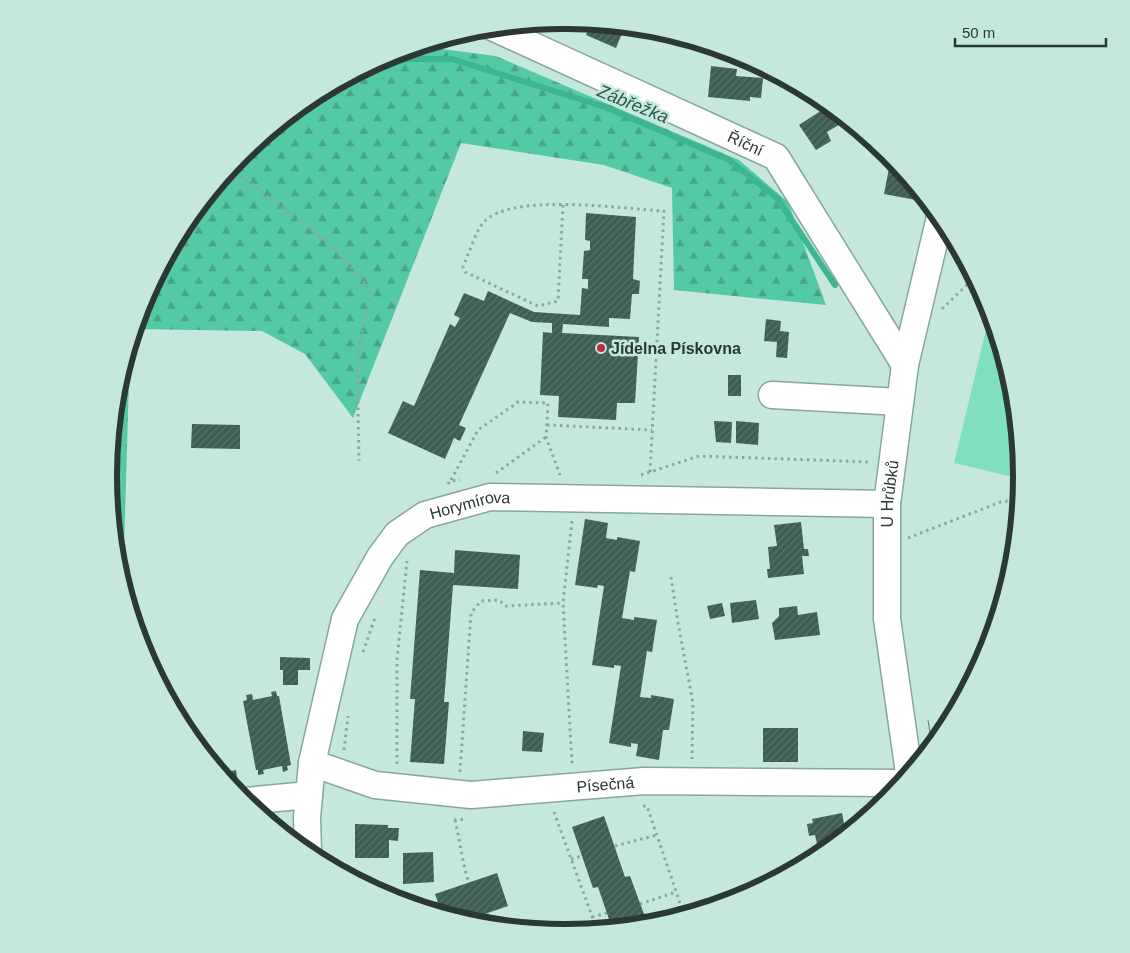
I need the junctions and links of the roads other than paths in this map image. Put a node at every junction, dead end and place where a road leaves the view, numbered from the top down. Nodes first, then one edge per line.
1 (506, 33) edge
2 (937, 229) edge
3 (905, 365) junction
4 (772, 395) dead end
5 (900, 402) junction
6 (887, 504) junction
7 (312, 763) junction
8 (908, 765) edge
9 (892, 783) edge
10 (309, 795) junction
11 (256, 800) edge
12 (308, 843) edge

1 - 3 street, Říční
2 - 3 street, U Hrůbků
3 - 5 street, U Hrůbků
4 - 5 street
5 - 6 street, U Hrůbků
6 - 7 street, Horymírova
6 - 8 street, U Hrůbků
7 - 9 street, Písečná
7 - 10 street, Horymírova
10 - 11 street
10 - 12 street, Horymírova

